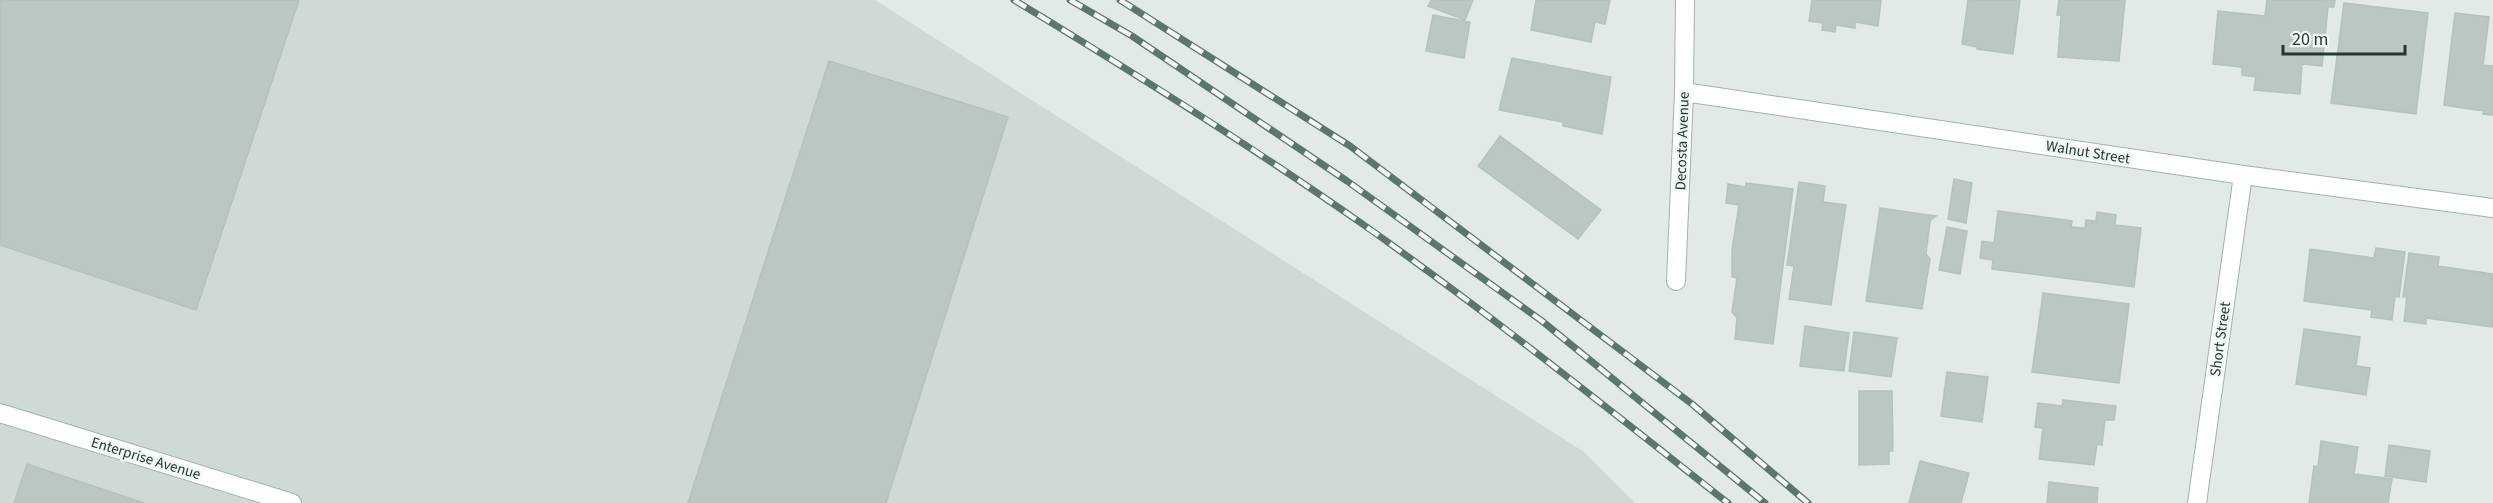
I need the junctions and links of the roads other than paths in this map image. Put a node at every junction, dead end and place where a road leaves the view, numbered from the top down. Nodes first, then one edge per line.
1 (1685, 0) edge
2 (1684, 92) junction
3 (2243, 175) junction
4 (2493, 208) edge
5 (1676, 281) dead end
6 (0, 413) edge
7 (292, 503) edge
8 (2197, 503) edge

1 - 2 street, Decosta Avenue
2 - 3 street, Walnut Street
2 - 5 street, Decosta Avenue
3 - 4 street, Walnut Street
3 - 8 street, Short Street
6 - 7 street, Enterprise Avenue

